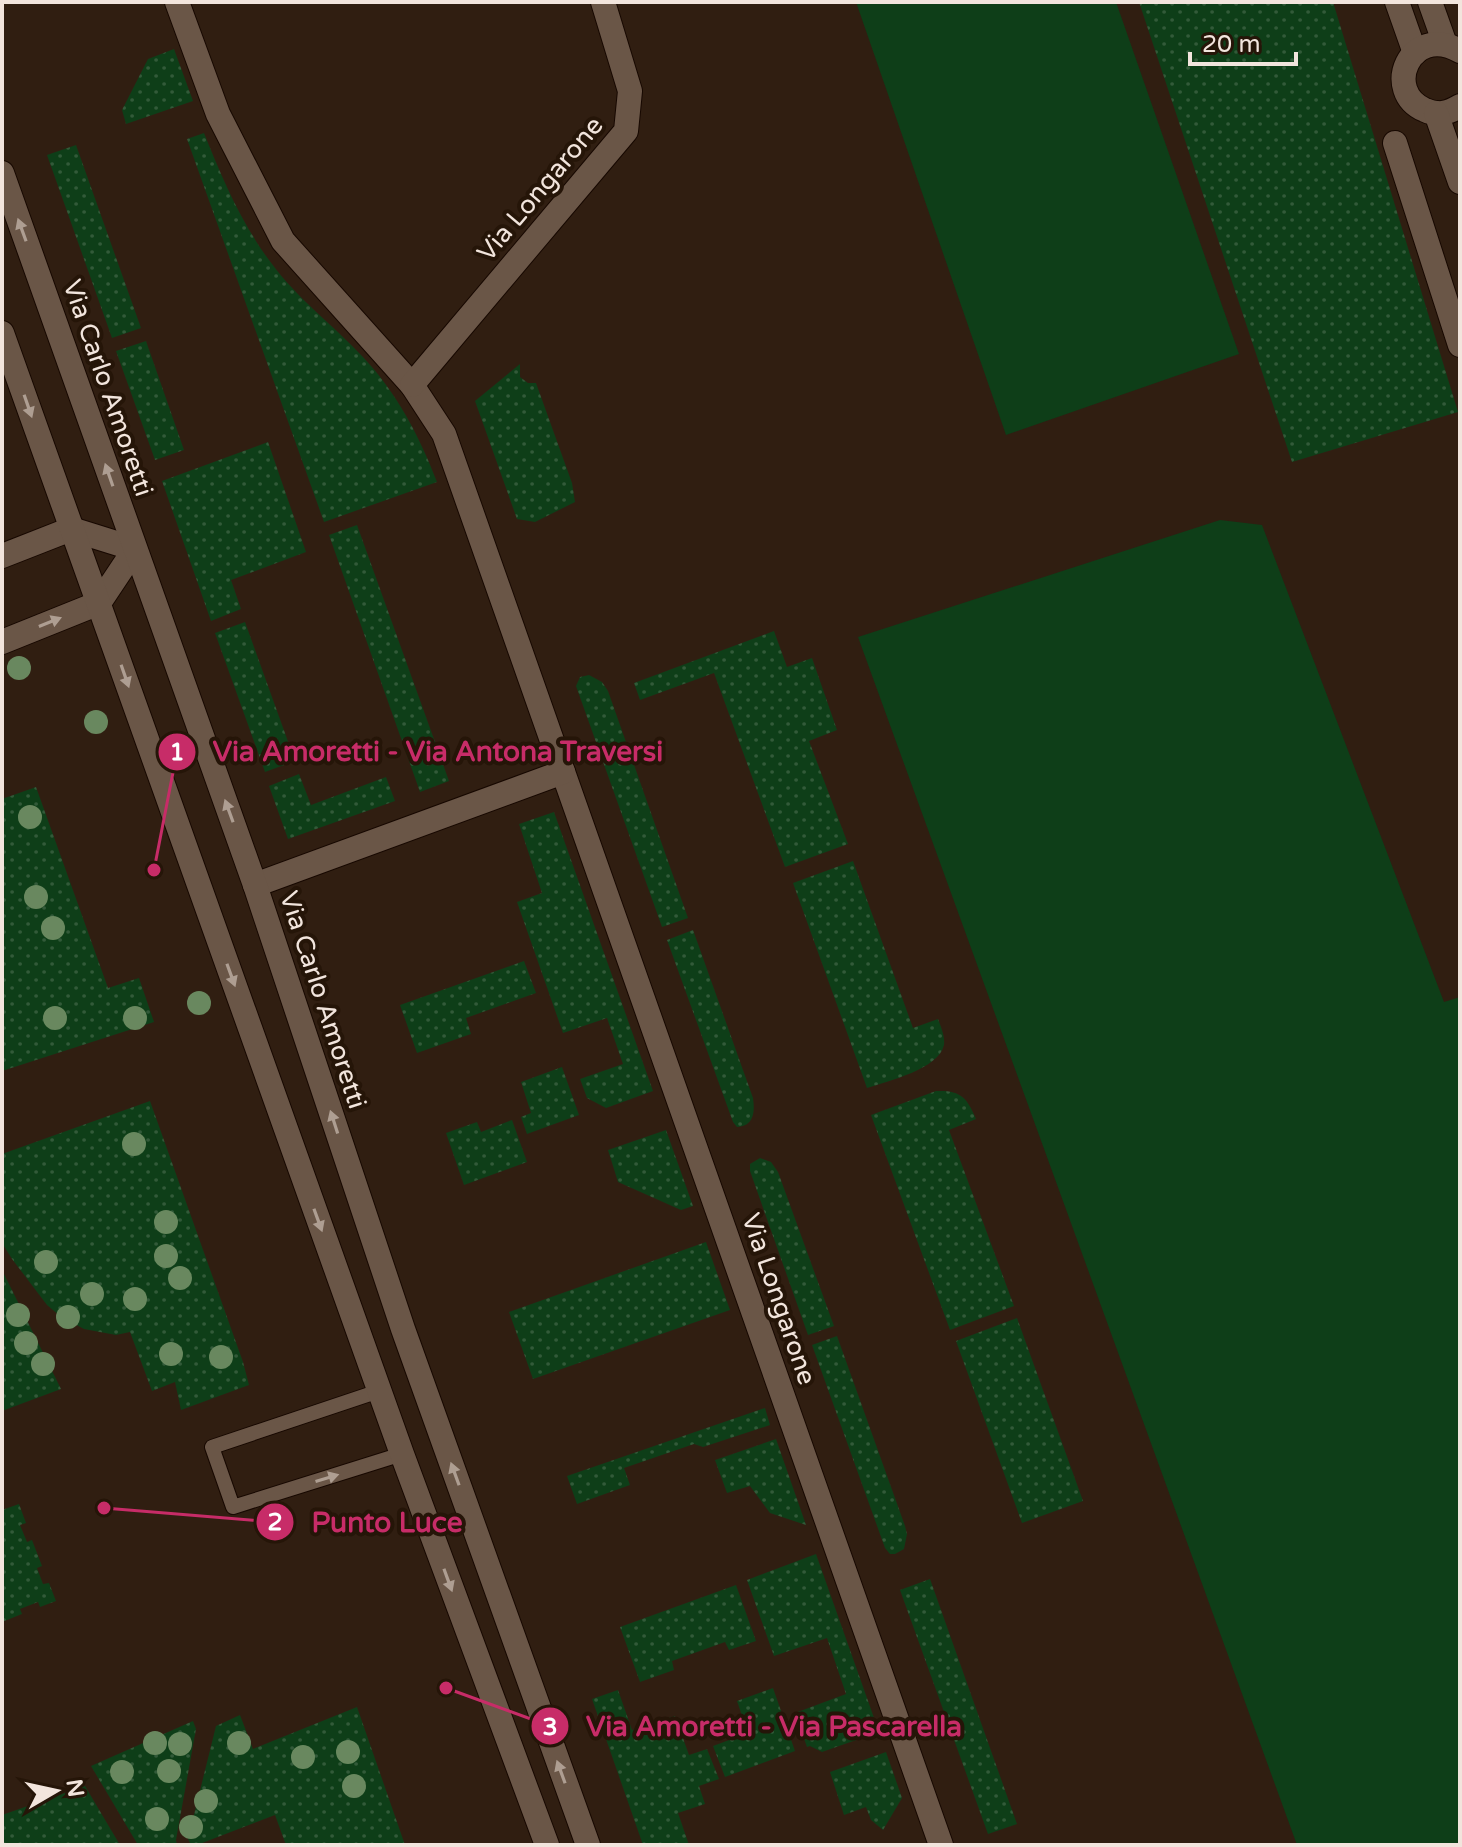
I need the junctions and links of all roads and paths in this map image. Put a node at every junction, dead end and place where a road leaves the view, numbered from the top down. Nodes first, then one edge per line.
1 (177, 2) edge
2 (603, 2) edge
3 (1397, 2) edge
4 (1430, 2) edge
5 (1452, 48) edge
6 (1415, 53) junction
7 (1460, 106) edge
8 (1436, 113) junction
9 (1395, 143) dead end
10 (2, 173) edge
11 (1460, 182) edge
12 (2, 333) edge
13 (1460, 345) edge
14 (412, 385) junction
15 (71, 529) junction
16 (135, 549) junction
17 (2, 556) edge
18 (99, 603) junction
19 (2, 642) edge
20 (563, 772) junction
21 (255, 885) junction
22 (379, 1391) junction
23 (402, 1454) junction
24 (547, 1845) edge
25 (588, 1845) edge
26 (941, 1845) edge

1 - 14 street, Via Longarone
2 - 14 street, Via Longarone
3 - 6 street
4 - 5 street
5 - 6 street
6 - 8 street
7 - 8 street
8 - 11 street
9 - 13 street
16 -> 10 street, Via Carlo Amoretti
12 -> 15 street
14 - 20 street, Via Longarone
15 - 16 street
15 - 17 street
15 - 18 street
16 - 18 street
21 -> 16 street, Via Carlo Amoretti
19 -> 18 street
18 -> 22 street
20 - 21 street
20 - 26 street, Via Longarone
25 -> 21 street, Via Carlo Amoretti
22 - 23 street
22 -> 23 lane
23 -> 24 street

